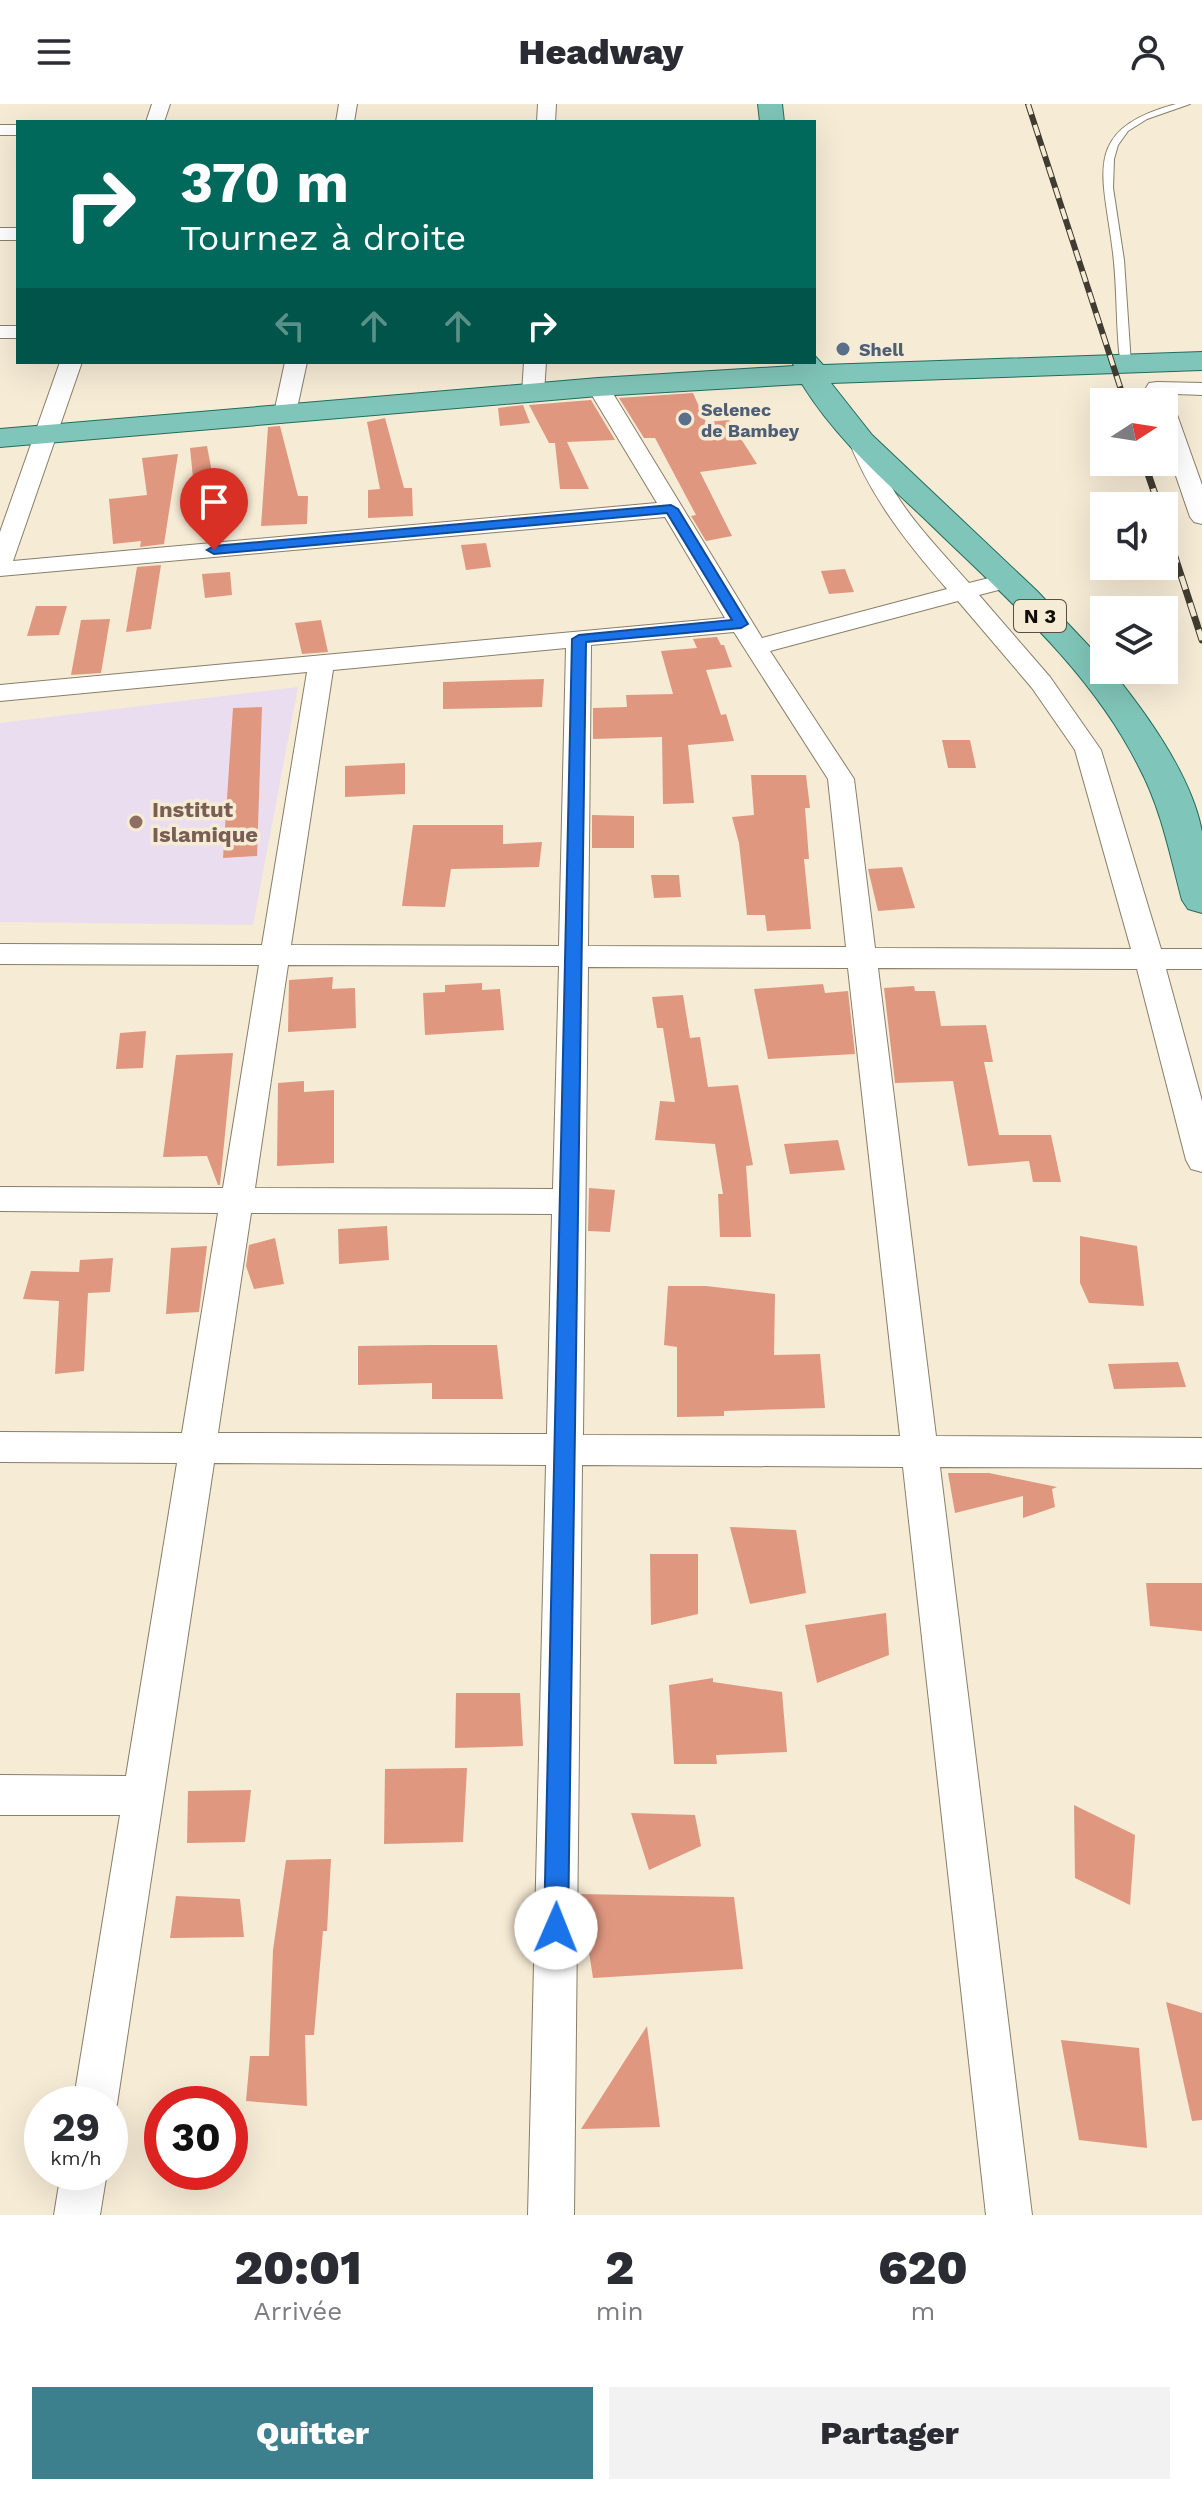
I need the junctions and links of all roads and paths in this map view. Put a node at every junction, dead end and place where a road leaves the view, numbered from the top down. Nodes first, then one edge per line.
1 (1186, 104) edge
2 (1202, 361) edge
3 (70, 364) edge
4 (296, 364) edge
5 (535, 364) edge
6 (809, 368) edge
7 (1151, 385) edge
8 (598, 387) junction
9 (1202, 389) edge
10 (533, 393) junction
11 (285, 413) junction
12 (46, 434) junction
13 (858, 436) junction
14 (0, 438) edge
15 (671, 509) junction
16 (1202, 517) edge
17 (0, 567) edge
18 (1005, 581) junction
19 (963, 591) junction
20 (741, 624) junction
21 (579, 639) junction
22 (755, 647) junction
23 (321, 663) junction
24 (0, 693) edge
25 (1202, 900) edge
26 (0, 954) edge
27 (275, 955) junction
28 (573, 957) junction
29 (861, 958) junction
30 (1149, 959) junction
31 (1202, 959) edge
32 (1202, 1160) edge
33 (0, 1199) edge
34 (237, 1201) junction
35 (569, 1202) junction
36 (0, 1447) edge
37 (198, 1448) junction
38 (564, 1449) junction
39 (920, 1451) junction
40 (1202, 1453) edge
41 (0, 1795) edge
42 (143, 1796) junction
43 (98, 2086) edge
44 (81, 2190) edge
45 (77, 2215) edge
46 (551, 2215) edge
47 (1009, 2215) edge

1 - 7 lane
2 - 7 main road
3 - 12 street
4 - 11 street
5 - 10 street
6 - 7 main road
6 - 8 main road
6 - 13 main road, N 3
7 - 9 street
7 - 16 street
8 - 10 main road
8 - 15 street
10 - 11 main road
11 - 12 main road
12 - 14 main road
12 - 17 street
13 - 18 main road, N 3
13 - 19 street
15 - 17 street
15 - 20 street
18 - 19 street
18 - 25 main road, N 3
19 - 22 street
19 - 30 street
20 - 21 street
20 - 22 street
21 - 23 street
21 - 28 street
22 - 29 street
23 - 24 street
23 - 27 street
26 - 27 street
27 - 28 street
27 - 34 street
28 - 29 street
28 - 35 street
29 - 30 street
29 - 39 street
30 - 31 street
30 - 32 street
33 - 34 street
34 - 35 street
34 - 37 street
35 - 38 street
36 - 37 street
37 - 38 street
37 - 42 street
38 - 39 street
38 - 46 street
39 - 40 street
39 - 47 street
41 - 42 street
42 - 43 street
44 - 45 street

